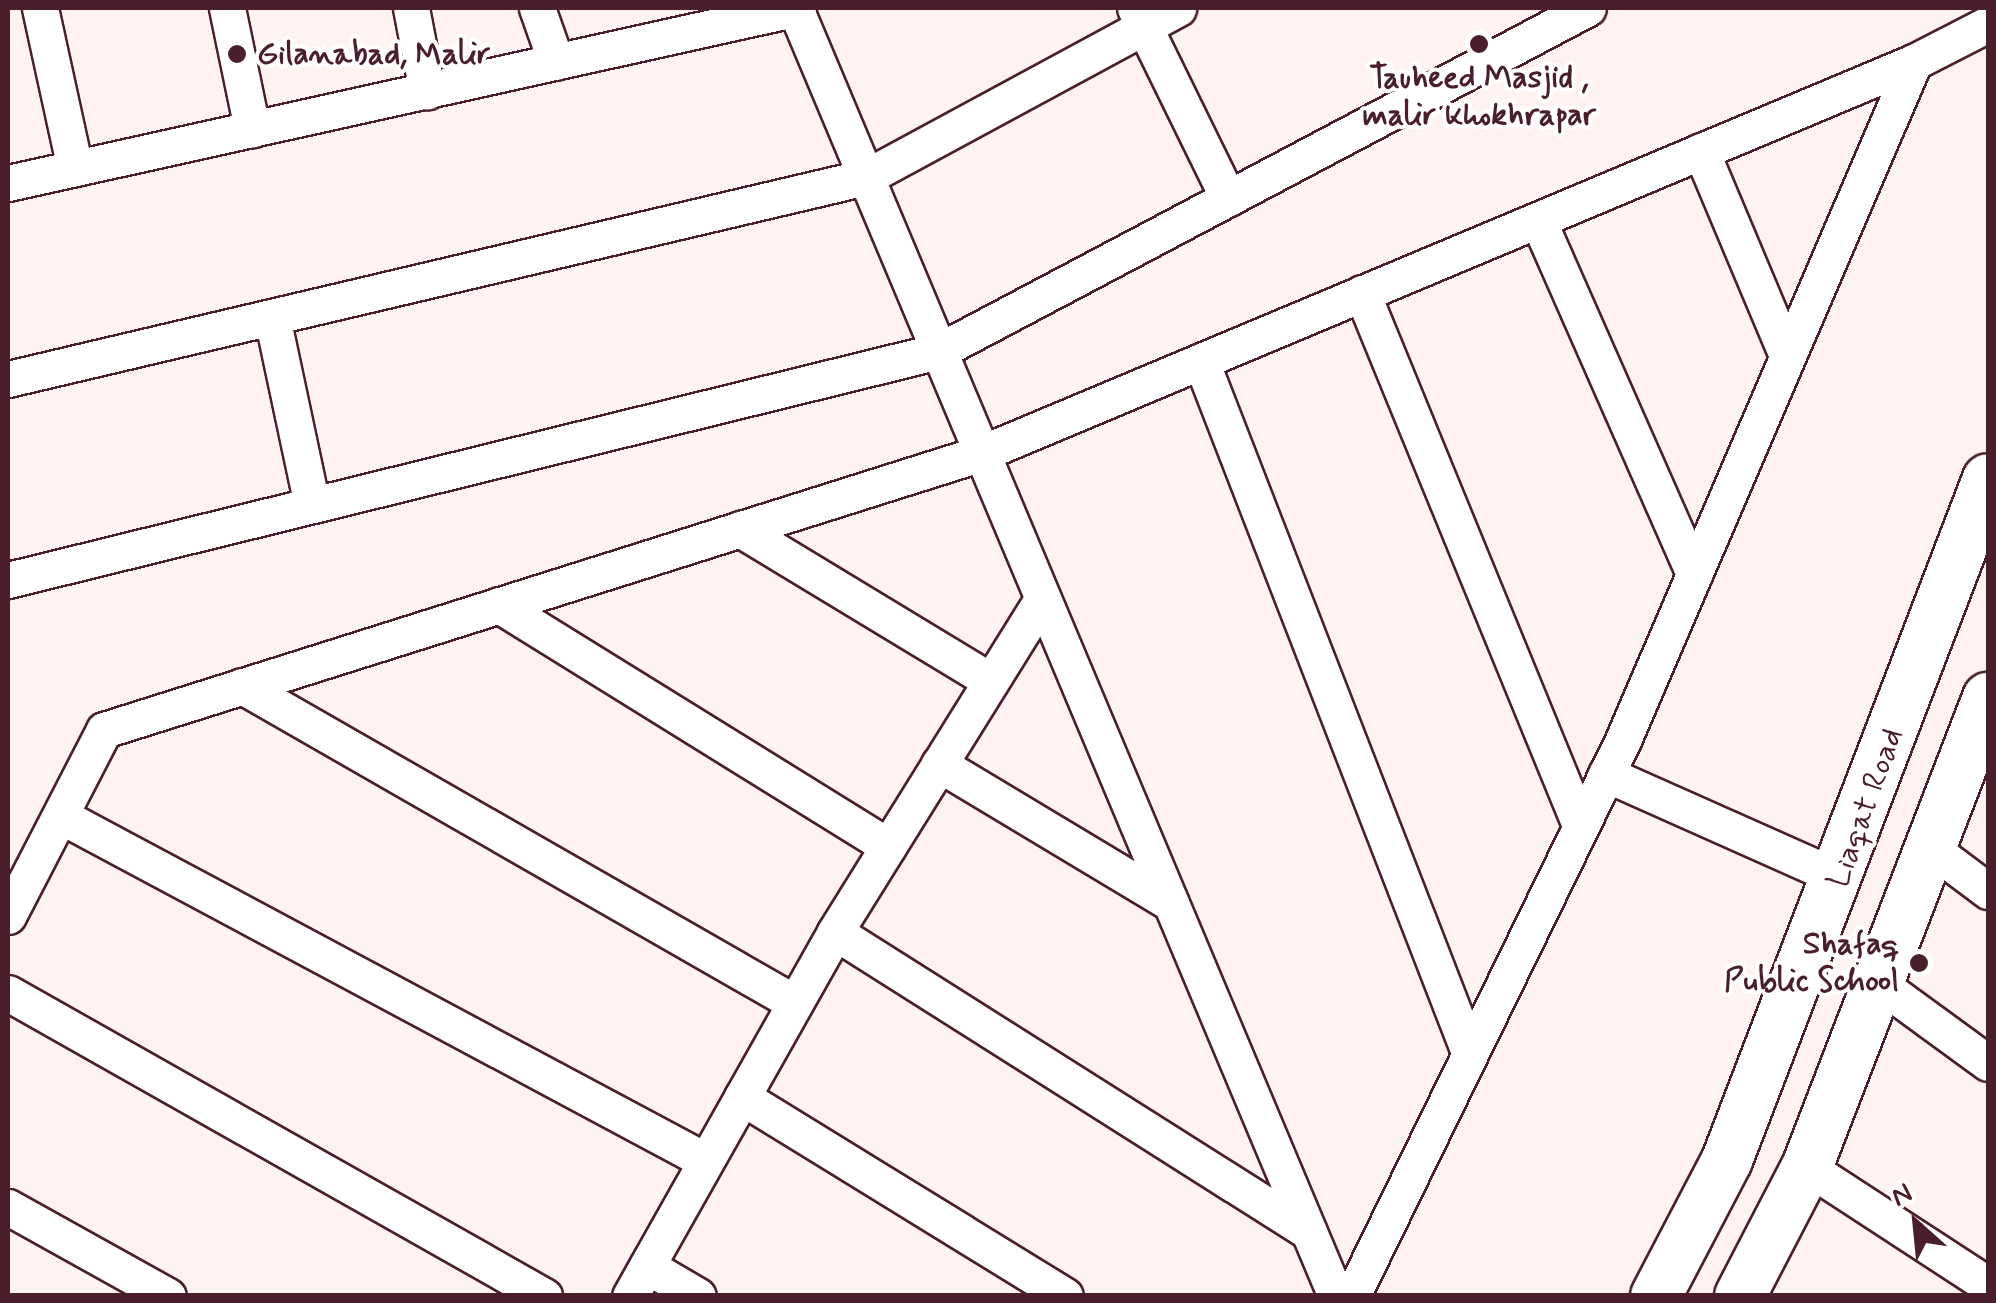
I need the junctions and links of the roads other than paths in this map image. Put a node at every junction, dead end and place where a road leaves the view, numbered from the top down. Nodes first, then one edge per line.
1 (40, 8) edge
2 (227, 8) edge
3 (411, 8) edge
4 (537, 8) edge
5 (796, 8) edge
6 (1178, 8) edge
7 (1588, 8) edge
8 (1139, 17) edge
9 (1988, 24) edge
10 (556, 62) junction
11 (1914, 62) junction
12 (427, 91) junction
13 (252, 129) junction
14 (1701, 152) junction
15 (75, 168) junction
16 (866, 177) junction
17 (8, 184) edge
18 (1228, 198) junction
19 (1538, 220) junction
20 (1362, 293) junction
21 (272, 316) junction
22 (939, 351) junction
23 (1788, 356) junction
24 (1201, 361) junction
25 (8, 379) edge
26 (982, 453) junction
27 (1988, 479) edge
28 (312, 505) junction
29 (740, 529) junction
30 (1694, 574) junction
31 (8, 580) edge
32 (1042, 599) junction
33 (499, 605) junction
34 (992, 680) junction
35 (242, 686) junction
36 (1988, 698) edge
37 (939, 764) junction
38 (1606, 774) junction
39 (60, 816) junction
40 (1580, 825) junction
41 (888, 846) junction
42 (1932, 850) junction
43 (1840, 878) junction
44 (1988, 892) edge
45 (1170, 902) junction
46 (8, 916) edge
47 (835, 932) junction
48 (1881, 986) junction
49 (8, 993) edge
50 (795, 1003) junction
51 (1469, 1052) junction
52 (1988, 1063) edge
53 (742, 1097) junction
54 (706, 1161) junction
55 (1807, 1167) junction
56 (8, 1208) edge
57 (1309, 1232) junction
58 (638, 1280) edge
59 (1988, 1284) edge
60 (168, 1296) edge
61 (544, 1296) edge
62 (698, 1296) edge
63 (1066, 1296) edge
64 (1336, 1296) edge
65 (1352, 1296) edge
66 (1656, 1296) edge
67 (1740, 1296) edge

1 - 15 street
2 - 13 street
3 - 12 street
4 - 10 street
5 - 10 street
5 - 16 street
6 - 8 street
7 - 18 street
8 - 16 street
8 - 18 street
9 - 11 street
10 - 12 street
11 - 14 street
11 - 23 street
12 - 13 street
13 - 15 street
14 - 19 street
14 - 23 street
15 - 17 street
16 - 21 street
16 - 22 street
18 - 22 street
19 - 20 street
19 - 30 street
20 - 24 street
20 - 40 street
21 - 25 street
21 - 28 street
22 - 26 street
22 - 28 street
23 - 30 street
24 - 26 street
24 - 51 street
26 - 29 street
26 - 32 street
27 - 43 main road, Liaqat Road
28 - 31 street
29 - 33 street
29 - 34 street
30 - 38 street
32 - 34 street
32 - 45 street
33 - 35 street
33 - 41 street
34 - 37 street
35 - 39 street
35 - 50 street
36 - 42 main road
37 - 41 street
37 - 45 street
38 - 40 street
38 - 43 street
39 - 46 street
39 - 54 street
40 - 51 street
41 - 47 street
42 - 44 street
42 - 48 main road
43 - 66 main road, Liaqat Road
45 - 57 street
47 - 50 street
47 - 57 street
48 - 52 street
48 - 55 main road
49 - 61 street
50 - 53 street
51 - 65 street
53 - 54 street
53 - 63 street
54 - 58 street
55 - 59 street
55 - 67 main road
56 - 60 street
57 - 64 street
58 - 62 street

